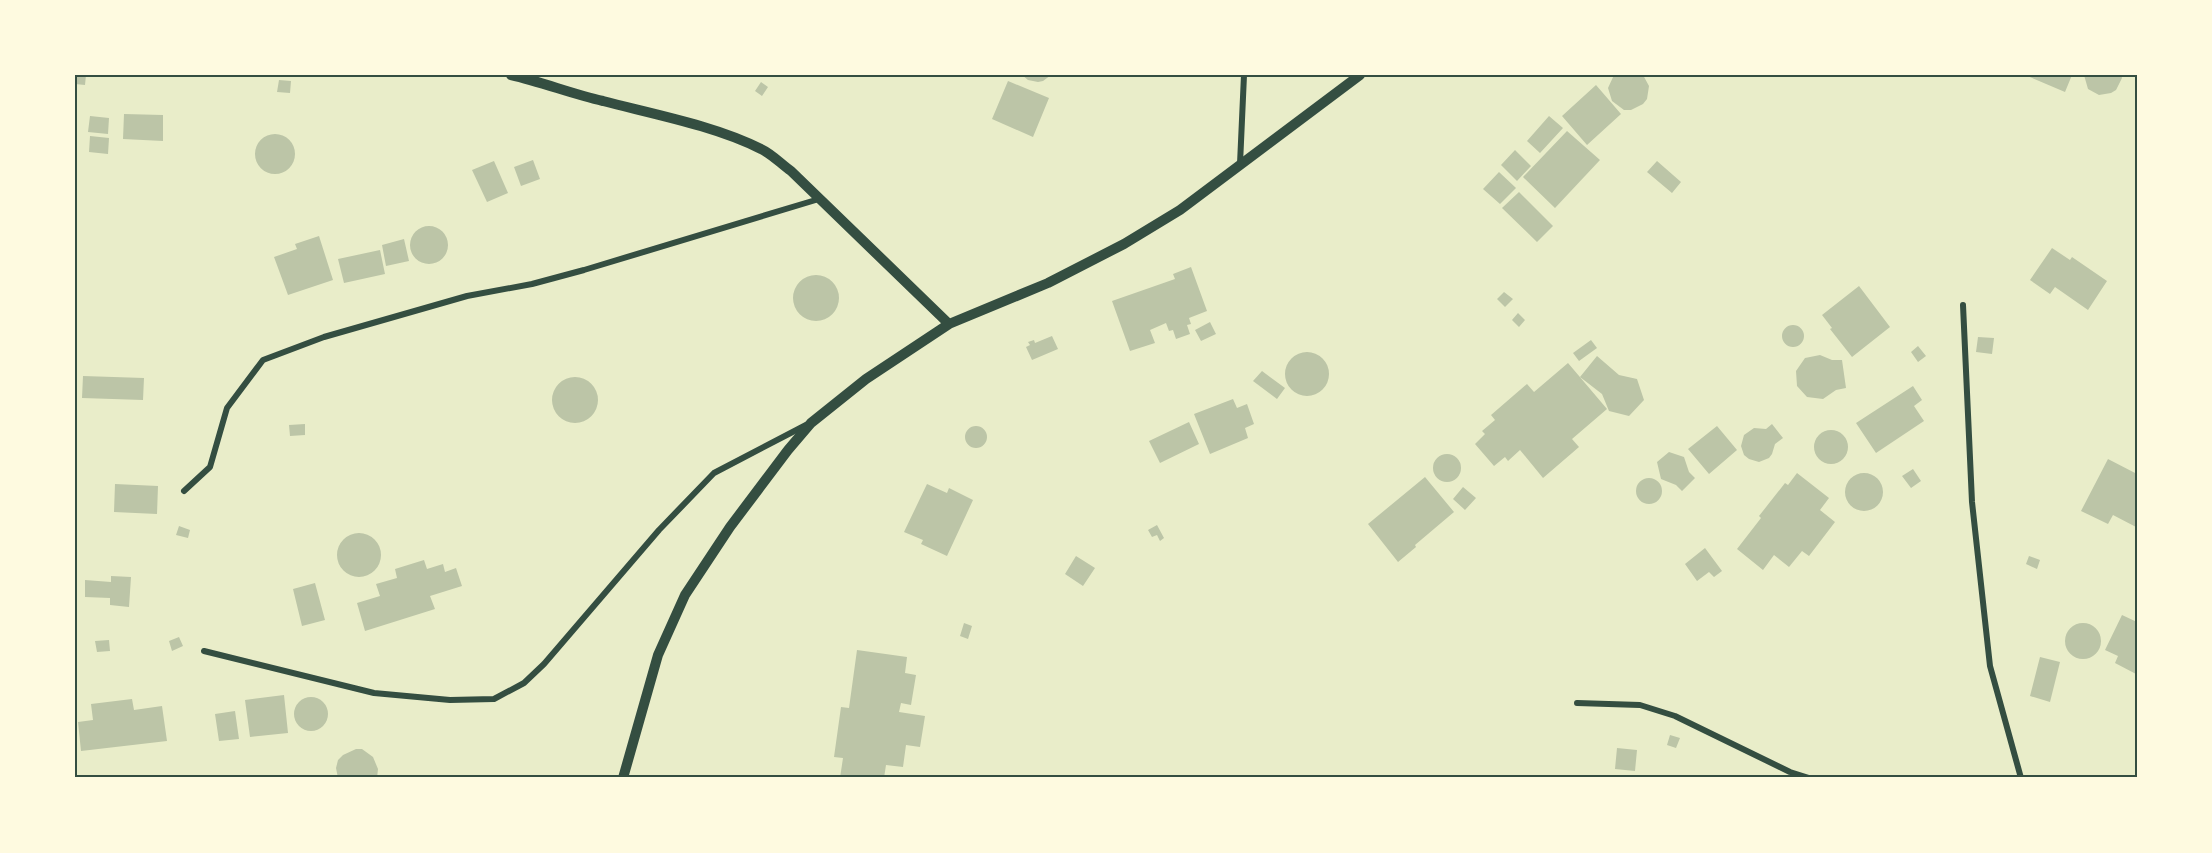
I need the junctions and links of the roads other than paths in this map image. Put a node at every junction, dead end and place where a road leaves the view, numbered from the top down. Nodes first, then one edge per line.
1 (511, 75) edge
2 (1244, 75) edge
3 (1360, 75) edge
4 (1240, 165) junction
5 (819, 199) junction
6 (1963, 305) dead end
7 (949, 324) junction
8 (811, 423) junction
9 (184, 491) dead end
10 (204, 651) dead end
11 (1577, 703) dead end
12 (623, 778) edge
13 (1809, 778) edge
14 (2021, 778) edge

1 - 5 street
2 - 4 street
3 - 4 street
4 - 7 street
5 - 7 street
5 - 9 street
6 - 14 street
7 - 8 street
8 - 10 street
8 - 12 street
11 - 13 street

